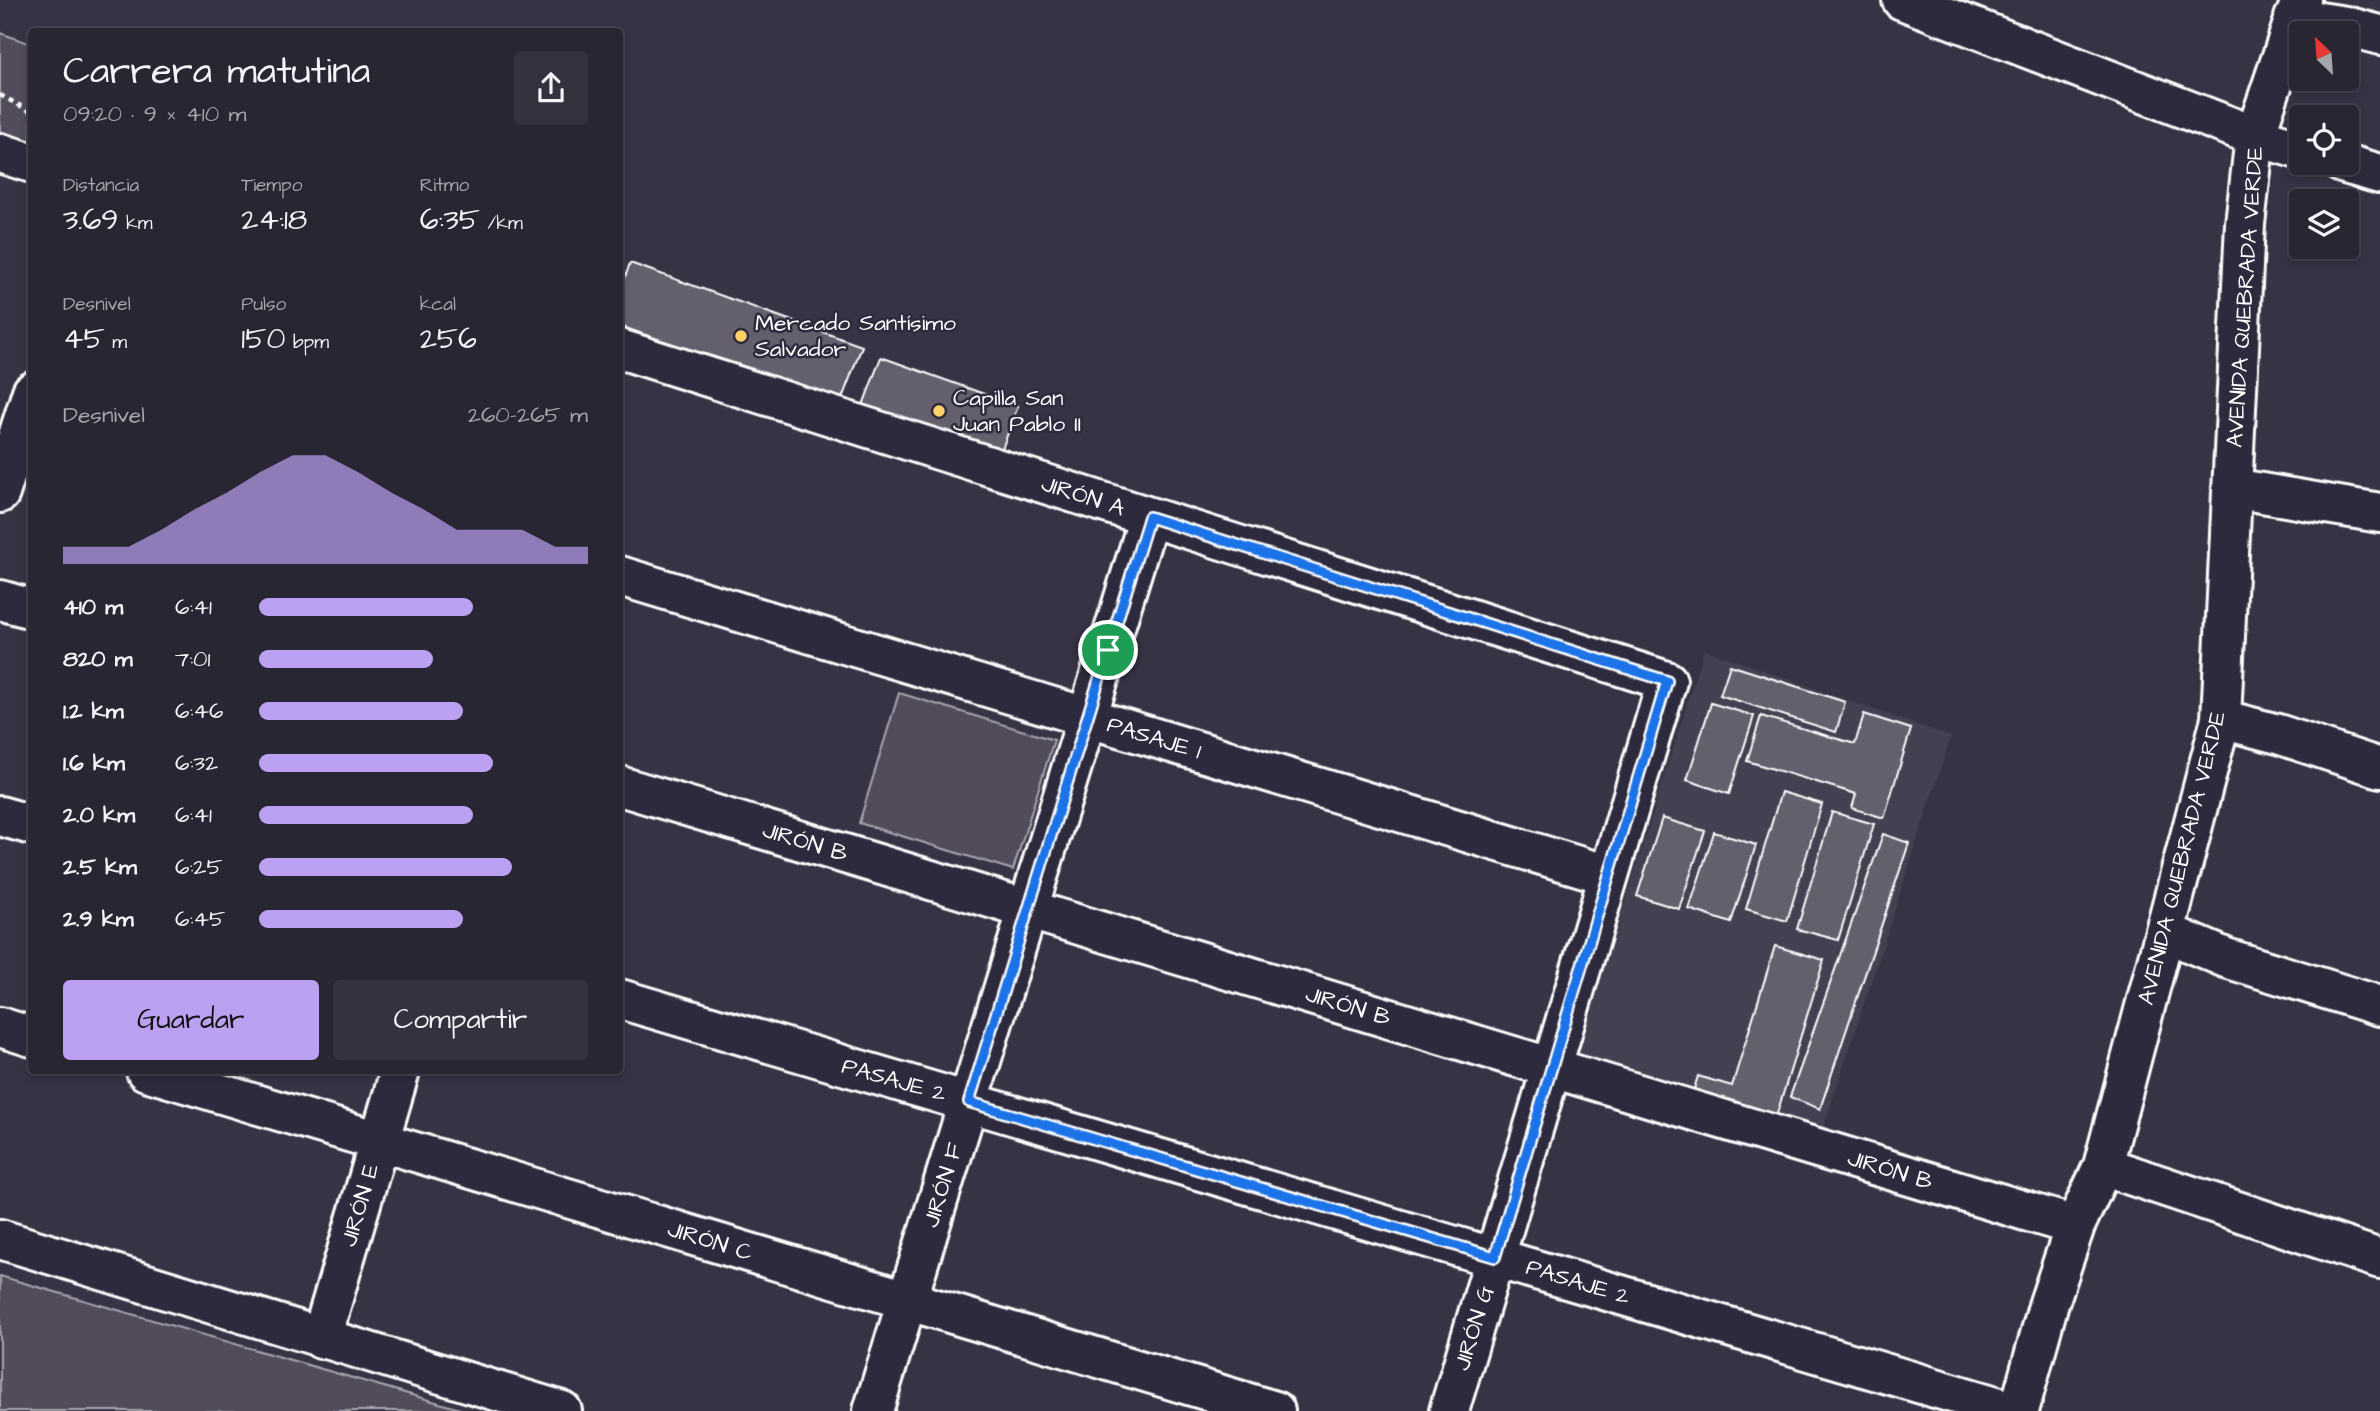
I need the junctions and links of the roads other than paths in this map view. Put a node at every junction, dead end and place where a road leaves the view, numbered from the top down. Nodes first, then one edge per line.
1 (1902, 0) edge
2 (2298, 9) edge
3 (2380, 35) edge
4 (2255, 136) junction
5 (2289, 146) edge
6 (0, 153) edge
7 (28, 162) edge
8 (2359, 168) edge
9 (2380, 174) edge
10 (623, 350) edge
11 (23, 394) edge
12 (2232, 488) junction
13 (0, 493) edge
14 (2380, 513) edge
15 (1149, 517) junction
16 (623, 577) edge
17 (0, 600) edge
18 (28, 608) edge
19 (1667, 681) joint
20 (1087, 717) junction
21 (2221, 719) junction
22 (2380, 768) edge
23 (623, 787) edge
24 (0, 816) edge
25 (28, 824) edge
26 (1608, 876) junction
27 (1028, 909) junction
28 (2165, 932) junction
29 (623, 1000) edge
30 (2380, 1006) edge
31 (0, 1027) edge
32 (28, 1036) edge
33 (1552, 1067) junction
34 (156, 1074) edge
35 (399, 1074) edge
36 (969, 1102) junction
37 (379, 1141) junction
38 (2104, 1166) junction
39 (2076, 1226) junction
40 (0, 1239) edge
41 (1495, 1257) junction
42 (2380, 1259) edge
43 (907, 1300) junction
44 (321, 1339) junction
45 (562, 1411) edge
46 (873, 1411) edge
47 (1275, 1411) edge
48 (1450, 1411) edge
49 (2013, 1411) edge
50 (2019, 1411) edge

1 - 4 street
2 - 3 street
2 - 4 street, AVENIDA QUEBRADA VERDE
4 - 5 street
4 - 12 street, AVENIDA QUEBRADA VERDE
6 - 7 street
8 - 9 street
10 - 15 street, JIRÓN A
11 - 13 street
12 - 14 street
12 - 21 street, AVENIDA QUEBRADA VERDE
15 - 19 street, JIRÓN A
15 - 20 street, JIRÓN F
16 - 20 street, PASAJE 1
17 - 18 street
19 - 26 street, JIRÓN G
20 - 26 street, PASAJE 1
20 - 27 street, JIRÓN F
21 - 22 street
21 - 28 street, AVENIDA QUEBRADA VERDE
23 - 27 street, JIRÓN B
24 - 25 street
26 - 33 street, JIRÓN G
27 - 33 street, JIRÓN B
27 - 36 street, JIRÓN F
28 - 30 street
28 - 38 street, AVENIDA QUEBRADA VERDE
29 - 36 street, PASAJE 2
31 - 32 street
33 - 39 street, JIRÓN B
33 - 41 street, JIRÓN G
34 - 37 street, JIRÓN C
35 - 37 street, JIRÓN E
36 - 41 street, PASAJE 2
36 - 43 street, JIRÓN F
37 - 43 street, JIRÓN C
37 - 44 street, JIRÓN E
38 - 39 street, AVENIDA QUEBRADA VERDE
38 - 42 street
39 - 50 street, AVENIDA QUEBRADA VERDE
40 - 44 street
41 - 48 street, JIRÓN G
41 - 49 street, PASAJE 2
43 - 46 street, JIRÓN F
43 - 47 street, JIRÓN C
44 - 45 street

